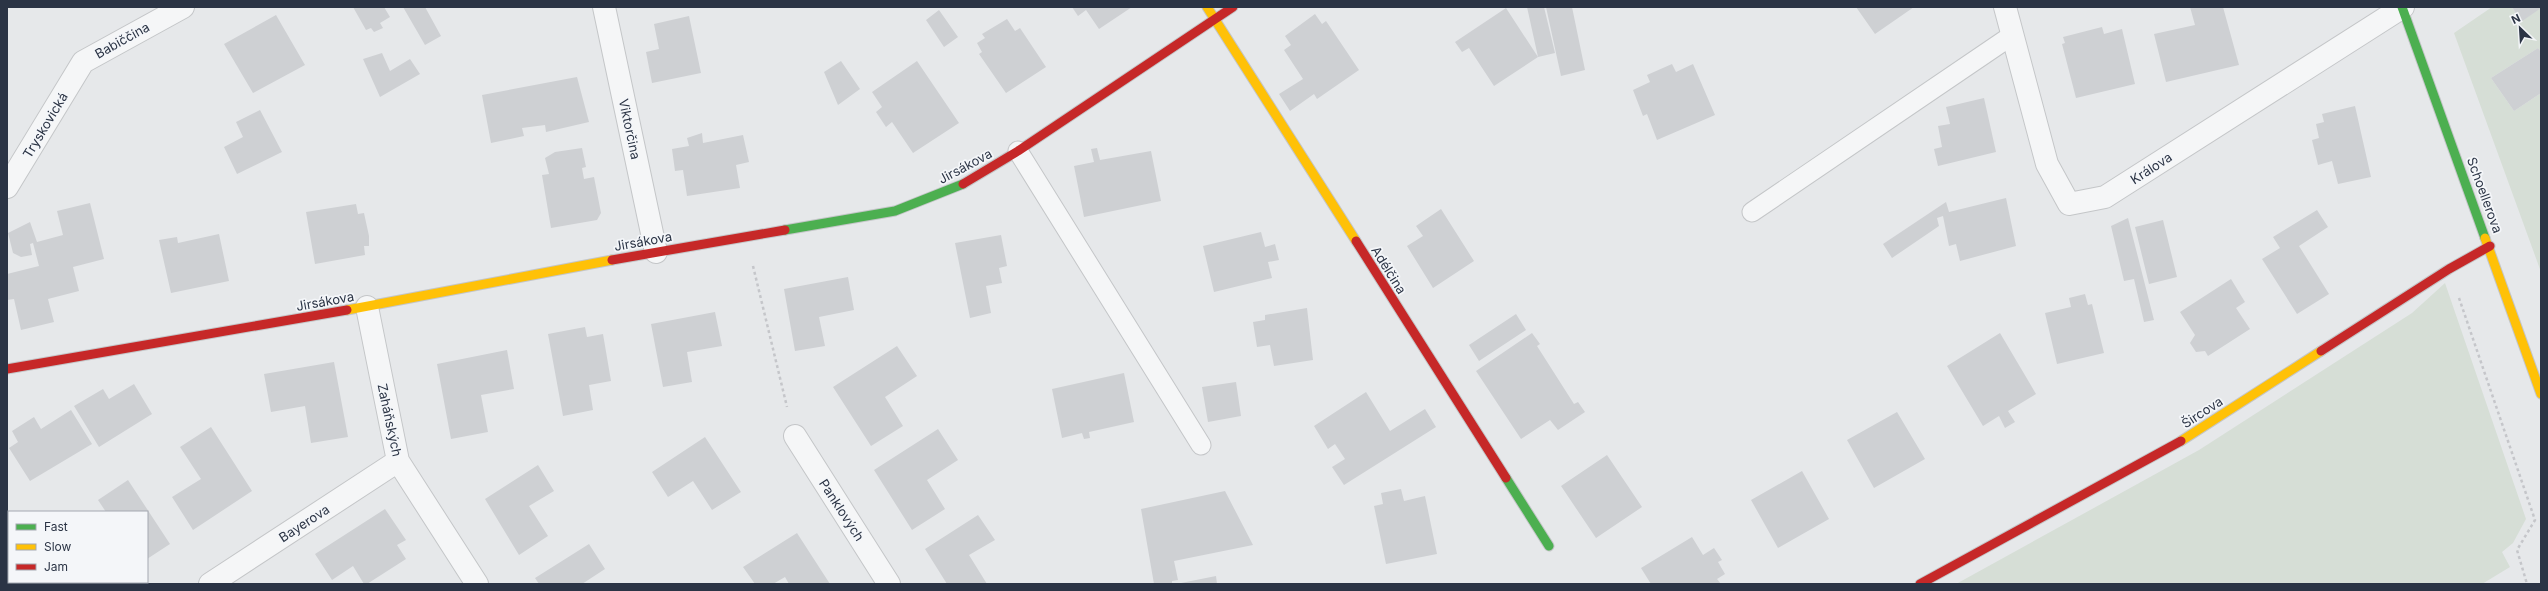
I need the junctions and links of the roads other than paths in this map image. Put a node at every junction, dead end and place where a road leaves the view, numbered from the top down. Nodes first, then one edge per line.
1 (183, 7) edge
2 (604, 7) edge
3 (1207, 7) edge
4 (1233, 7) edge
5 (2005, 7) edge
6 (2403, 7) edge
7 (1215, 19) junction
8 (2011, 36) junction
9 (83, 62) joint
10 (1018, 151) junction
11 (7, 187) edge
12 (1752, 212) dead end
13 (2490, 246) junction
14 (656, 252) junction
15 (367, 307) junction
16 (7, 369) edge
17 (2541, 394) edge
18 (795, 436) road end
19 (1201, 445) dead end
20 (398, 461) junction
21 (1549, 546) dead end
22 (210, 584) edge
23 (477, 584) edge
24 (889, 584) edge
25 (1920, 584) edge

1 - 9 street, Babiččina
2 - 14 street, Viktorčina
3 - 7 street, Adélčina
4 - 7 street, Jirsákova
5 - 8 street, Králova
6 - 8 street, Králova
6 - 13 street, Schoellerova
7 - 10 street, Jirsákova
7 - 21 street, Adélčina
8 - 12 lane
9 - 11 street, Tryskovická
10 - 14 street, Jirsákova
10 - 19 lane
13 - 17 street, Schoellerova
13 - 25 street, Šircova
14 - 15 street, Jirsákova
15 - 16 street, Jirsákova
15 - 20 street, Zaháňských
18 - 24 street, Panklových
20 - 22 street, Bayerova
20 - 23 street, Zaháňských

